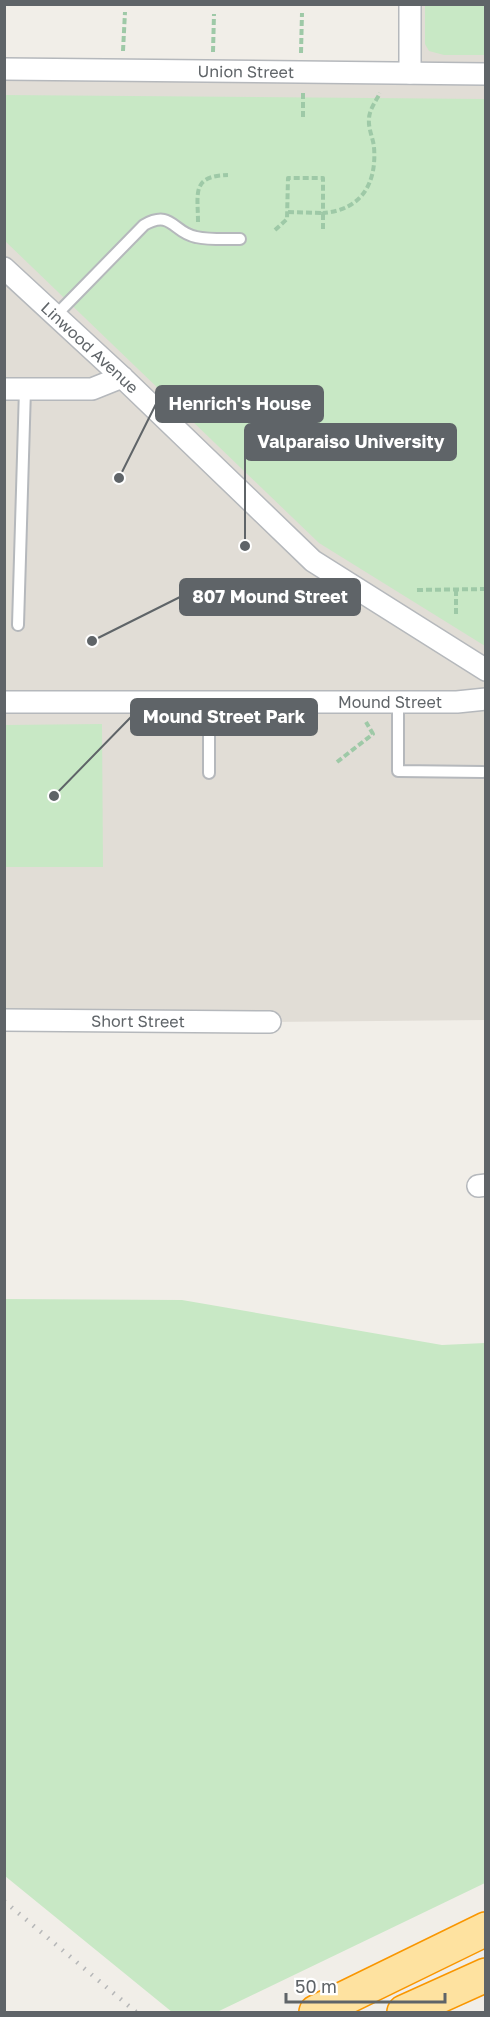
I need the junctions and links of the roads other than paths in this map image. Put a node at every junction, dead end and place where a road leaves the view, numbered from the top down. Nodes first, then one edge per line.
1 (410, 4) edge
2 (4, 69) edge
3 (410, 73) junction
4 (486, 74) edge
5 (240, 239) dead end
6 (4, 268) edge
7 (56, 315) junction
8 (122, 377) junction
9 (15, 389) edge
10 (18, 625) dead end
11 (486, 670) edge
12 (486, 699) edge
13 (4, 702) edge
14 (209, 702) junction
15 (398, 702) junction
16 (483, 772) dead end
17 (209, 773) dead end
18 (4, 1020) edge
19 (270, 1022) dead end
20 (486, 1929) edge
21 (486, 1975) edge
22 (316, 2013) edge
23 (404, 2013) edge

1 - 3 street
2 - 3 street, Union Street
3 - 4 street, Union Street
5 - 7 lane
6 - 7 street, Linwood Avenue
7 - 8 street, Linwood Avenue
8 - 9 street
8 - 11 street, Linwood Avenue
9 - 10 lane
12 - 15 street, Mound Street
13 - 14 street, Mound Street
14 - 15 street, Mound Street
14 - 17 lane
15 - 16 lane
18 - 19 street, Short Street
20 - 22 highway
21 - 23 highway

